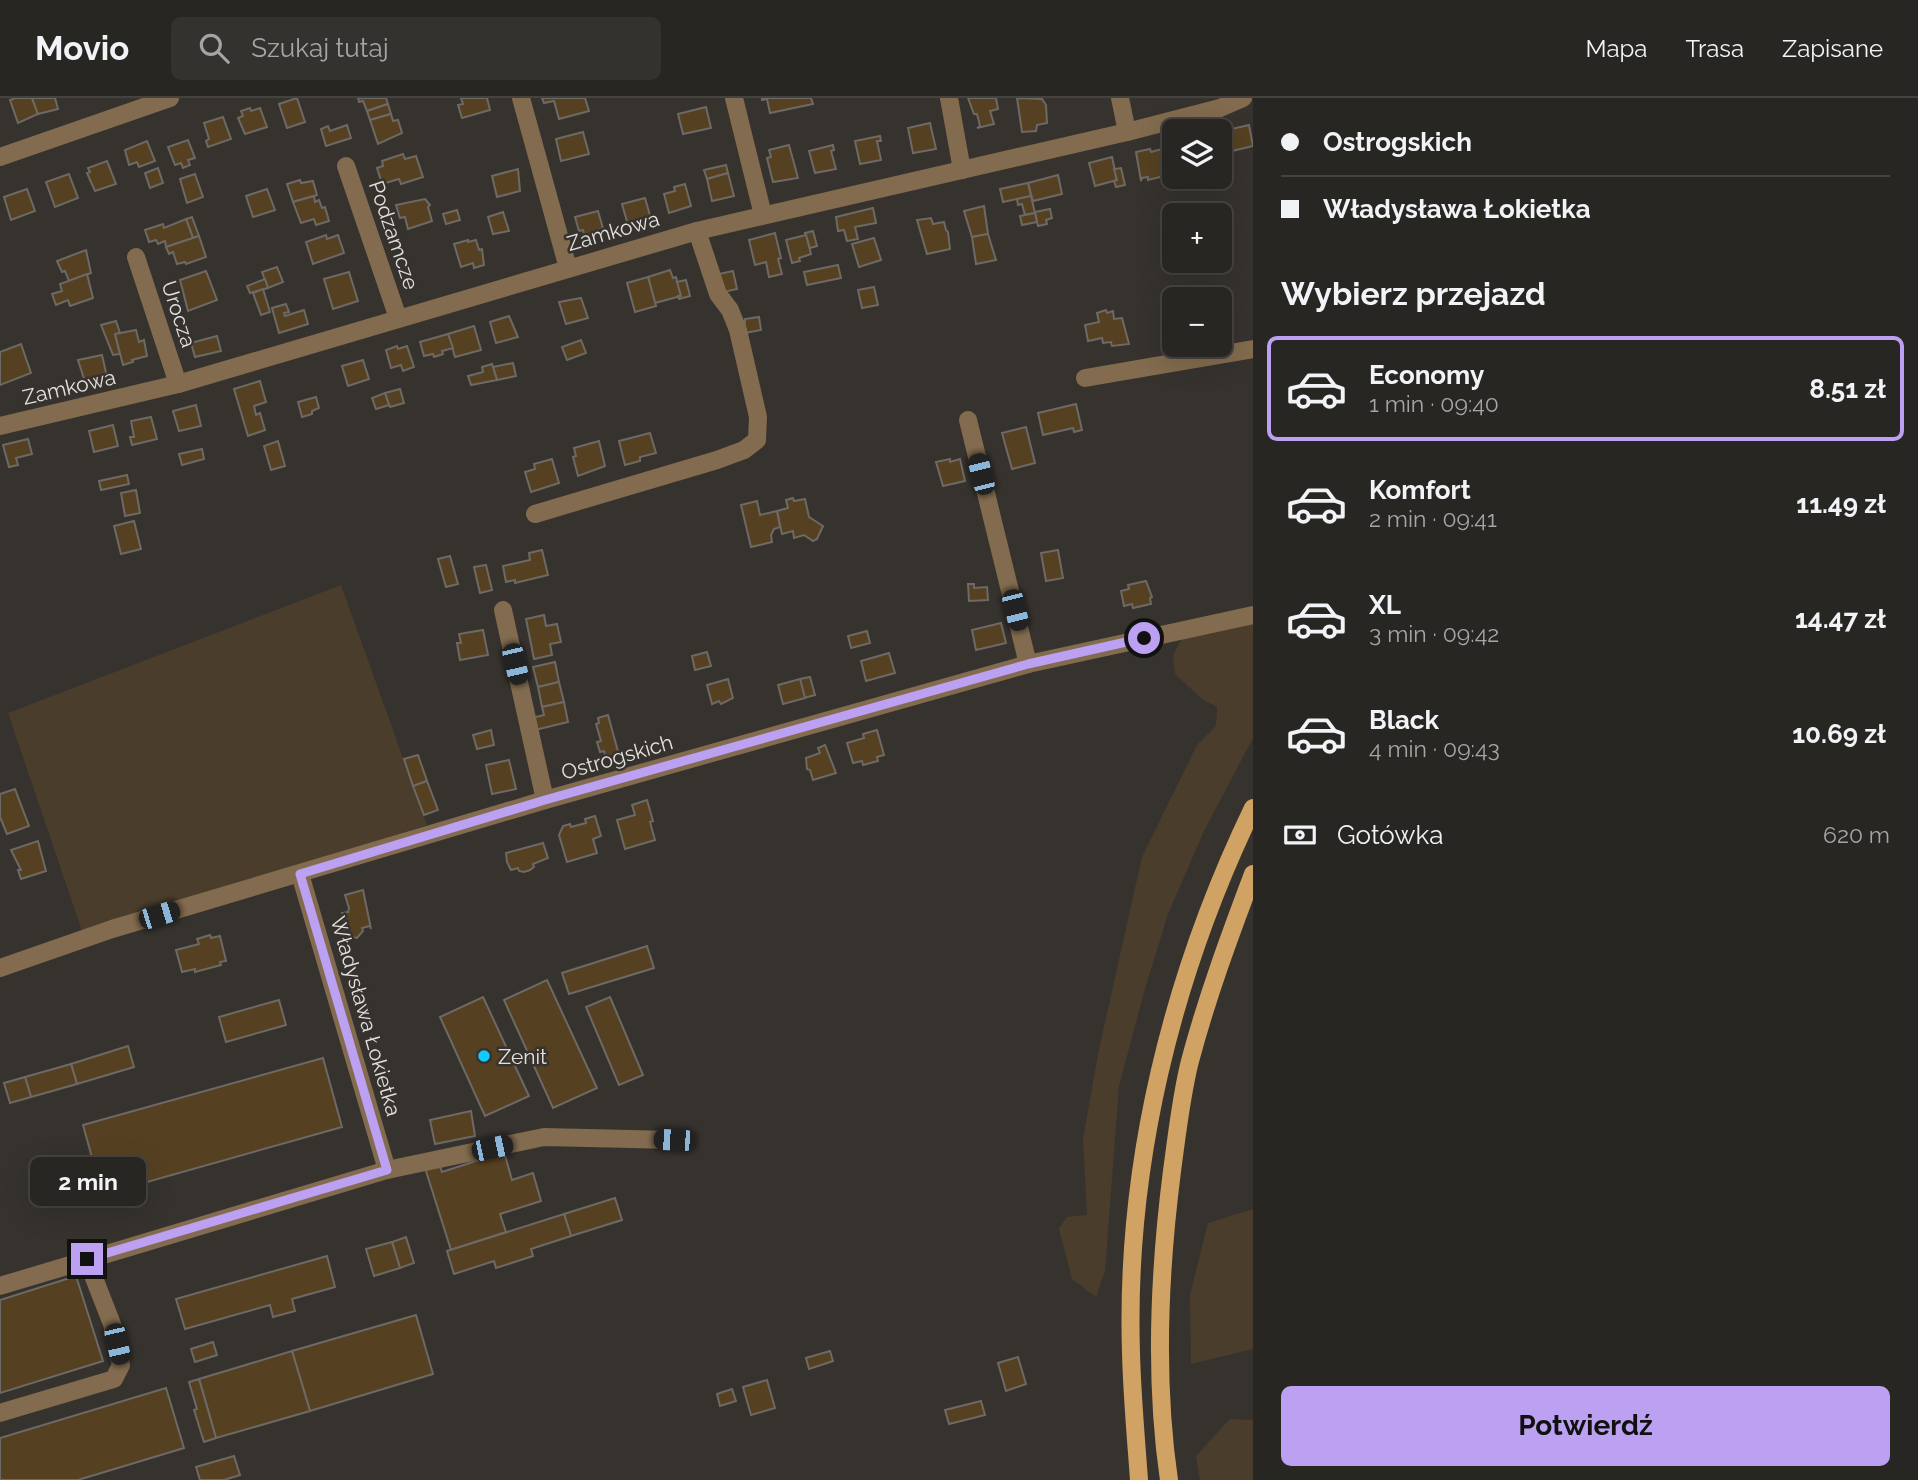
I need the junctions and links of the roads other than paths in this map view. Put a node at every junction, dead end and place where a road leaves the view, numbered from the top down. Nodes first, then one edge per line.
1 (170, 98) edge
2 (521, 98) edge
3 (734, 98) edge
4 (949, 98) edge
5 (1120, 98) edge
6 (1243, 98) edge
7 (1127, 132) junction
8 (0, 157) edge
9 (346, 166) dead end
10 (962, 170) junction
11 (763, 215) junction
12 (698, 231) junction
13 (136, 257) dead end
14 (568, 268) junction
15 (398, 318) junction
16 (1253, 349) edge
17 (1085, 377) dead end
18 (178, 384) junction
19 (968, 420) dead end
20 (0, 426) edge
21 (535, 514) dead end
22 (503, 610) dead end
23 (1253, 615) edge
24 (1028, 664) junction
25 (545, 800) junction
26 (1253, 808) edge
27 (300, 874) junction
28 (1253, 874) edge
29 (0, 968) edge
30 (674, 1140) dead end
31 (387, 1170) junction
32 (87, 1259) junction
33 (0, 1286) edge
34 (0, 1413) edge
35 (1139, 1480) edge
36 (1169, 1480) edge

1 - 8 street
2 - 14 street
3 - 11 street
4 - 10 street
5 - 7 street
6 - 7 street, Zamkowa
7 - 10 street, Zamkowa
9 - 15 street, Podzamcze
10 - 11 street, Zamkowa
11 - 12 street, Zamkowa
12 - 14 street, Zamkowa
12 - 21 street
13 - 18 street, Urocza
14 - 15 street, Zamkowa
15 - 18 street, Zamkowa
16 - 17 street
18 - 20 street, Zamkowa
19 - 24 street
22 - 25 street
23 - 24 street, Ostrogskich
24 - 25 street, Ostrogskich
25 - 27 street, Ostrogskich
26 - 35 main road
27 - 29 street, Ostrogskich
27 - 31 street, Władysława Łokietka
28 - 36 main road
30 - 31 street
31 - 32 street
32 - 33 street
32 - 34 street

